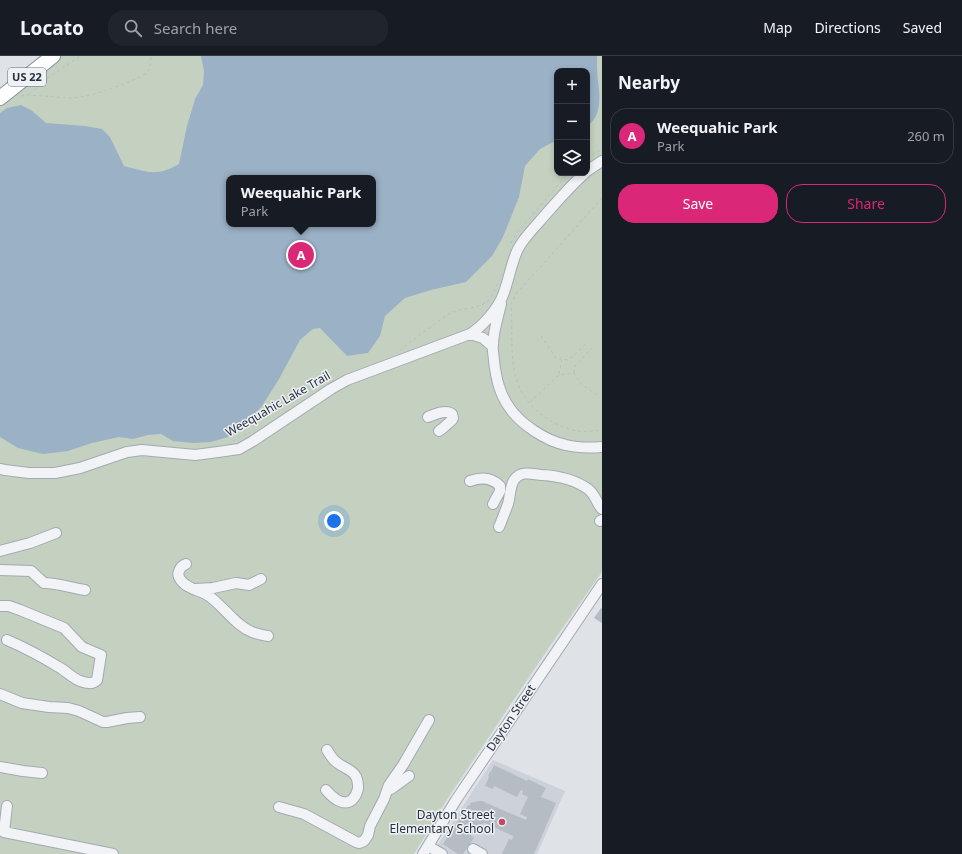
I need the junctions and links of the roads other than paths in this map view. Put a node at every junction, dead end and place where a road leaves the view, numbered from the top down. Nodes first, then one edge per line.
1 (39, 56) edge
2 (53, 56) edge
3 (0, 86) edge
4 (0, 98) edge
5 (602, 161) edge
6 (590, 169) edge
7 (581, 176) edge
8 (503, 296) junction
9 (470, 334) junction
10 (492, 346) junction
11 (428, 417) dead end
12 (439, 431) dead end
13 (602, 447) edge
14 (0, 469) edge
15 (470, 481) dead end
16 (493, 504) dead end
17 (602, 509) edge
18 (499, 527) dead end
19 (56, 533) dead end
20 (0, 551) edge
21 (186, 564) dead end
22 (0, 570) edge
23 (261, 580) dead end
24 (602, 584) edge
25 (193, 589) junction
26 (85, 590) dead end
27 (0, 606) edge
28 (268, 636) dead end
29 (7, 640) dead end
30 (0, 694) edge
31 (140, 717) dead end
32 (429, 720) dead end
33 (327, 750) dead end
34 (0, 767) edge
35 (42, 773) dead end
36 (409, 776) dead end
37 (326, 790) dead end
38 (388, 790) junction
39 (7, 806) dead end
40 (278, 807) dead end
41 (2, 832) edge
42 (425, 850) edge
43 (113, 854) edge
44 (442, 854) edge

1 - 3 highway, US 22
2 - 4 highway, US 22
5 - 6 street
7 - 8 street
8 - 9 street
8 - 10 street
9 - 10 street
9 - 14 street
10 - 13 street
11 - 12 street
15 - 16 street
17 - 18 street
19 - 20 street
21 - 25 street
22 - 26 street
23 - 25 street
24 - 42 street, Dayton Street
25 - 28 street
27 - 29 street
30 - 31 street
32 - 38 street
33 - 37 street
34 - 35 street
36 - 38 street
38 - 40 street
39 - 41 street
41 - 43 street
42 - 44 street

